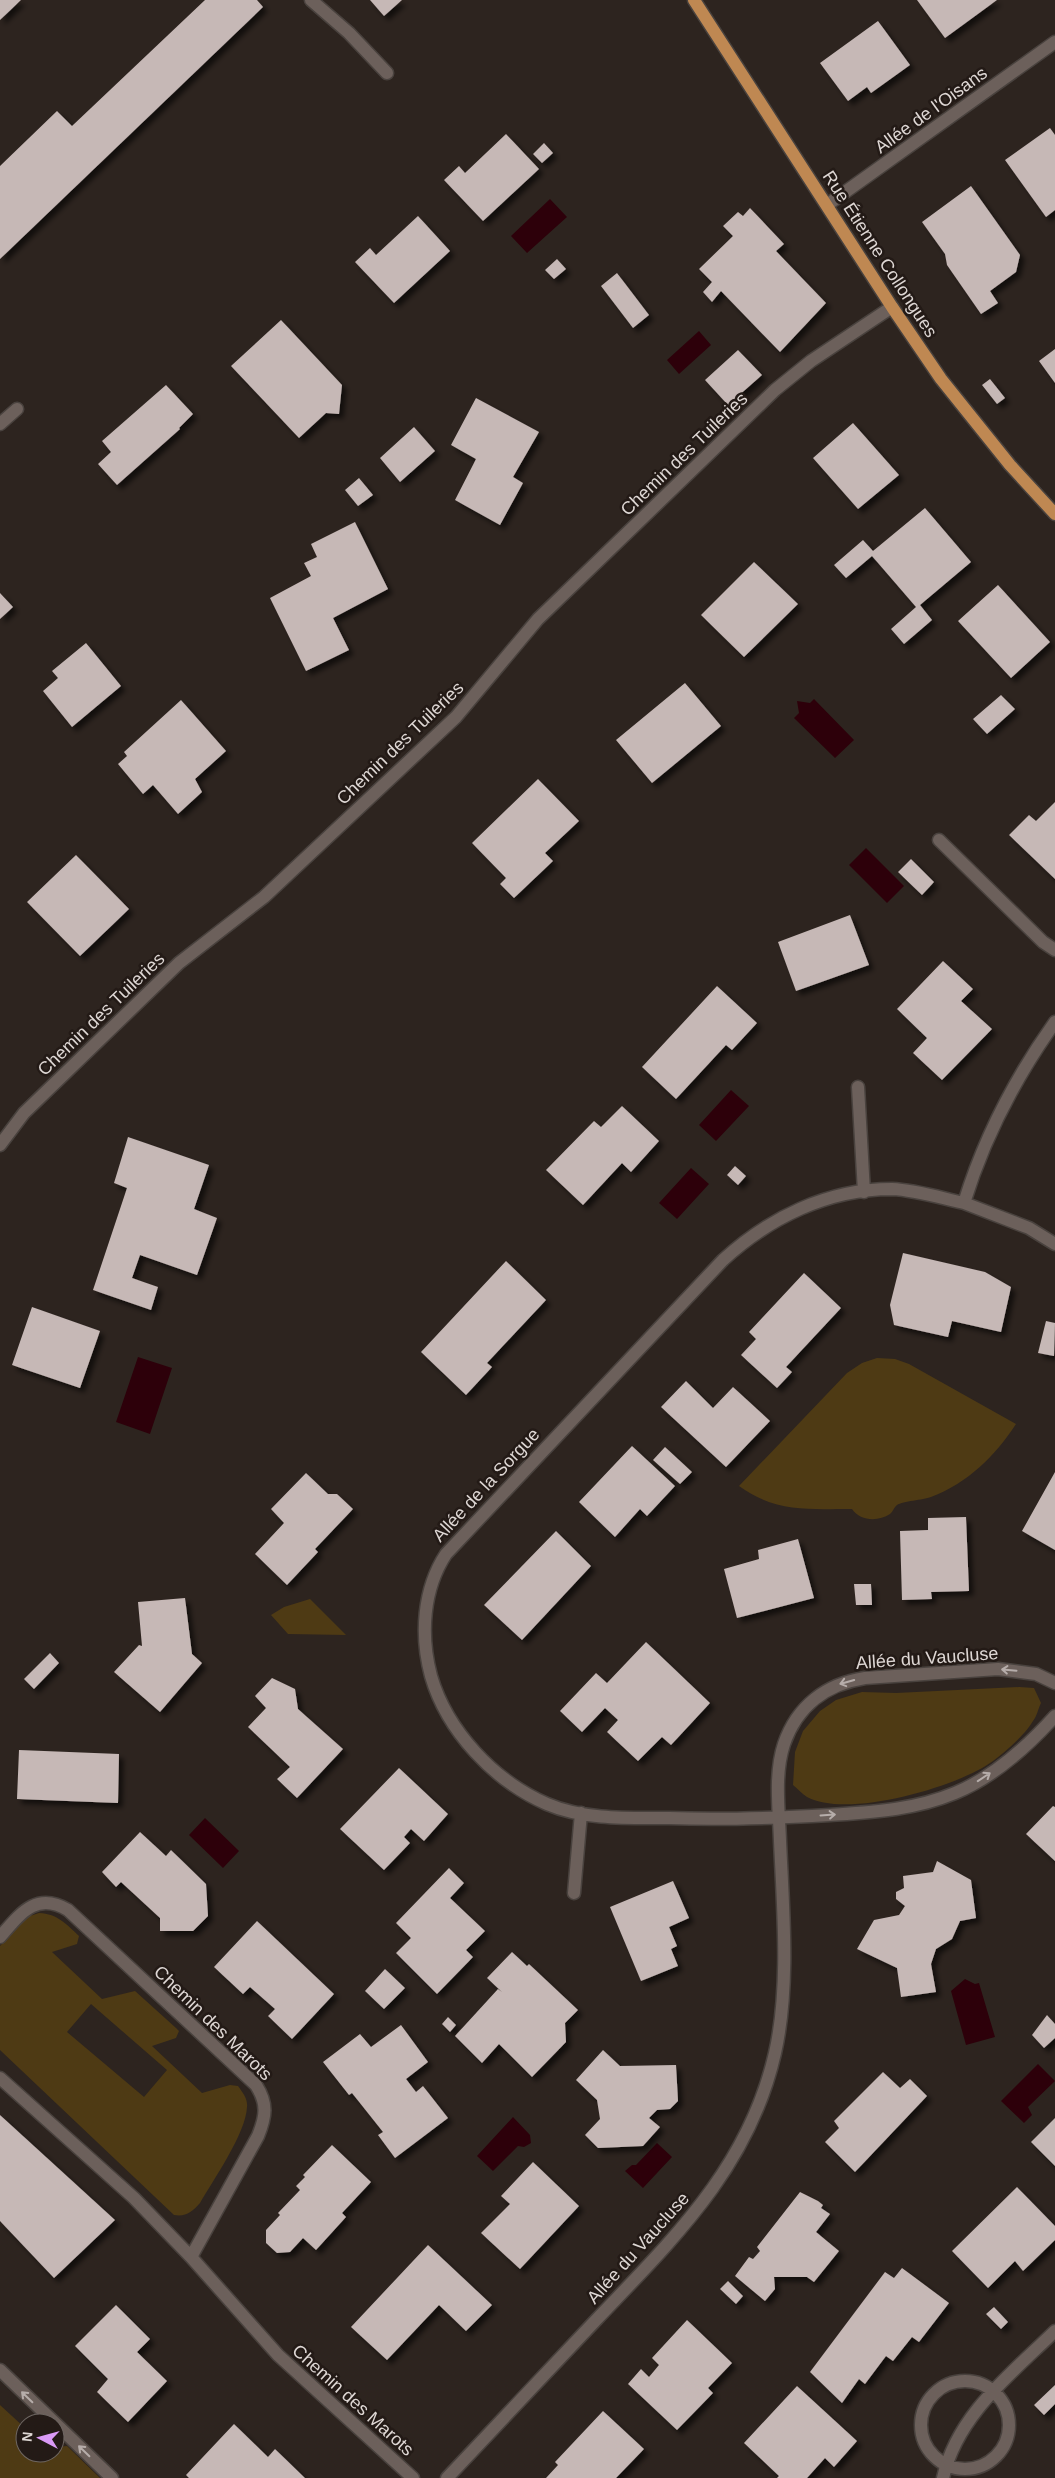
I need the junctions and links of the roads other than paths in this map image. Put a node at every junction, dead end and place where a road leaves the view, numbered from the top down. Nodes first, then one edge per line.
1 (311, 0) edge
2 (694, 0) edge
3 (1055, 42) edge
4 (387, 73) dead end
5 (827, 205) junction
6 (892, 308) junction
7 (17, 410) dead end
8 (0, 424) edge
9 (1055, 514) edge
10 (939, 840) dead end
11 (1055, 950) edge
12 (1055, 1022) edge
13 (858, 1087) dead end
14 (0, 1145) edge
15 (864, 1192) junction
16 (964, 1203) junction
17 (1055, 1244) edge
18 (1055, 1684) edge
19 (1055, 1716) edge
20 (582, 1813) junction
21 (780, 1819) junction
22 (574, 1893) dead end
23 (0, 1937) edge
24 (0, 2078) edge
25 (191, 2256) junction
26 (1055, 2331) edge
27 (0, 2370) edge
28 (994, 2391) junction
29 (45, 2413) edge
30 (65, 2433) edge
31 (946, 2465) junction
32 (112, 2478) edge
33 (413, 2478) edge
34 (447, 2478) edge
35 (943, 2478) edge

1 - 4 street
2 - 5 main road, Rue Étienne Collongues
3 - 5 street, Allée de l'Oisans
5 - 6 main road, Rue Étienne Collongues
6 - 9 main road, Rue Étienne Collongues
6 - 14 street, Chemin des Tuileries
7 - 8 street
10 - 11 street
12 - 16 street
13 - 15 street
15 - 16 street, Allée de la Sorgue
15 - 20 street, Allée de la Sorgue
16 - 17 street, Allée de la Sorgue
18 -> 21 street, Allée du Vaucluse
21 -> 19 street
20 - 21 street, Allée de la Sorgue
20 - 22 street
21 - 34 street, Allée du Vaucluse
23 - 25 street, Chemin des Marots
24 - 25 street, Chemin des Marots
25 - 33 street, Chemin des Marots
26 - 28 street
29 -> 27 street
28 - 31 street
28 - 31 street
28 - 31 street
32 -> 30 street
31 - 35 street

